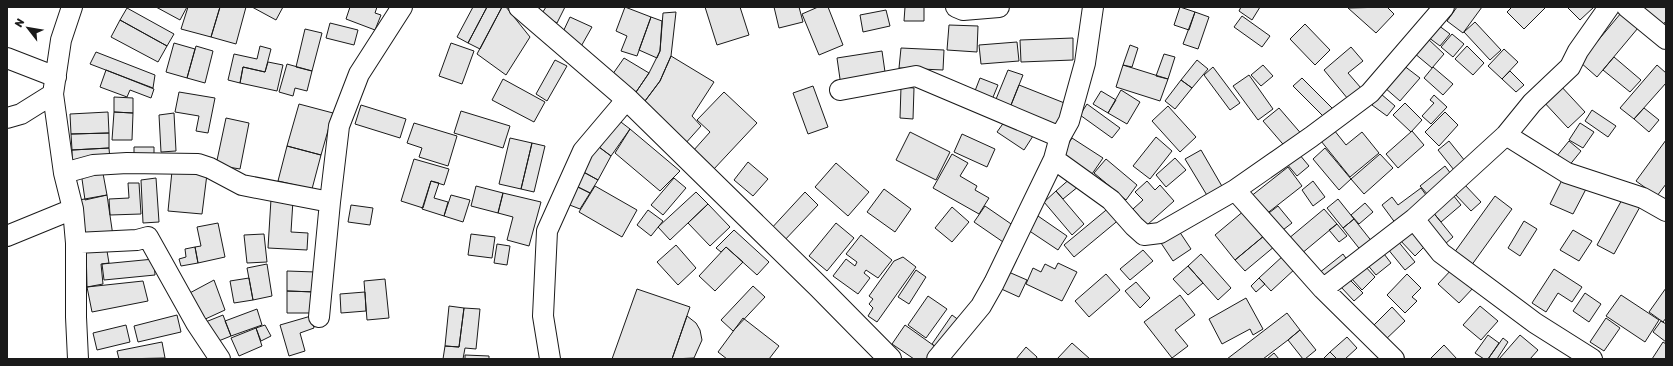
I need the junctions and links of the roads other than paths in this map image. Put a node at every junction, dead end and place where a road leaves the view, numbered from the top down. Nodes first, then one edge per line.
1 (72, 7) edge
2 (402, 7) edge
3 (520, 7) edge
4 (956, 7) edge
5 (999, 7) edge
6 (1093, 7) edge
7 (1444, 7) edge
8 (1609, 7) edge
9 (1627, 7) edge
10 (1666, 39) edge
11 (7, 58) edge
12 (54, 86) junction
13 (840, 90) dead end
14 (627, 99) junction
15 (7, 118) edge
16 (1506, 135) junction
17 (1060, 137) junction
18 (1054, 159) junction
19 (64, 173) junction
20 (1235, 190) junction
21 (330, 202) junction
22 (73, 209) junction
23 (1666, 211) edge
24 (1414, 219) junction
25 (7, 236) edge
26 (76, 243) junction
27 (1323, 289) junction
28 (319, 317) dead end
29 (78, 359) edge
30 (220, 359) edge
31 (550, 359) edge
32 (890, 359) edge
33 (936, 359) edge
34 (1394, 359) edge
35 (1592, 359) edge

1 - 12 street
2 - 21 street
3 - 14 street
4 - 5 street
6 - 17 street
7 - 20 street
8 - 16 street
9 - 10 street
11 - 12 street
12 - 15 street
12 - 19 street
13 - 17 street
14 - 31 street
14 - 32 street
16 - 23 street
16 - 24 street
17 - 18 street
18 - 20 street
18 - 33 street
19 - 21 street
19 - 22 street
20 - 27 street
21 - 28 street
22 - 25 street
22 - 26 street
24 - 27 street
24 - 35 street
26 - 29 street
26 - 30 street
27 - 34 street

